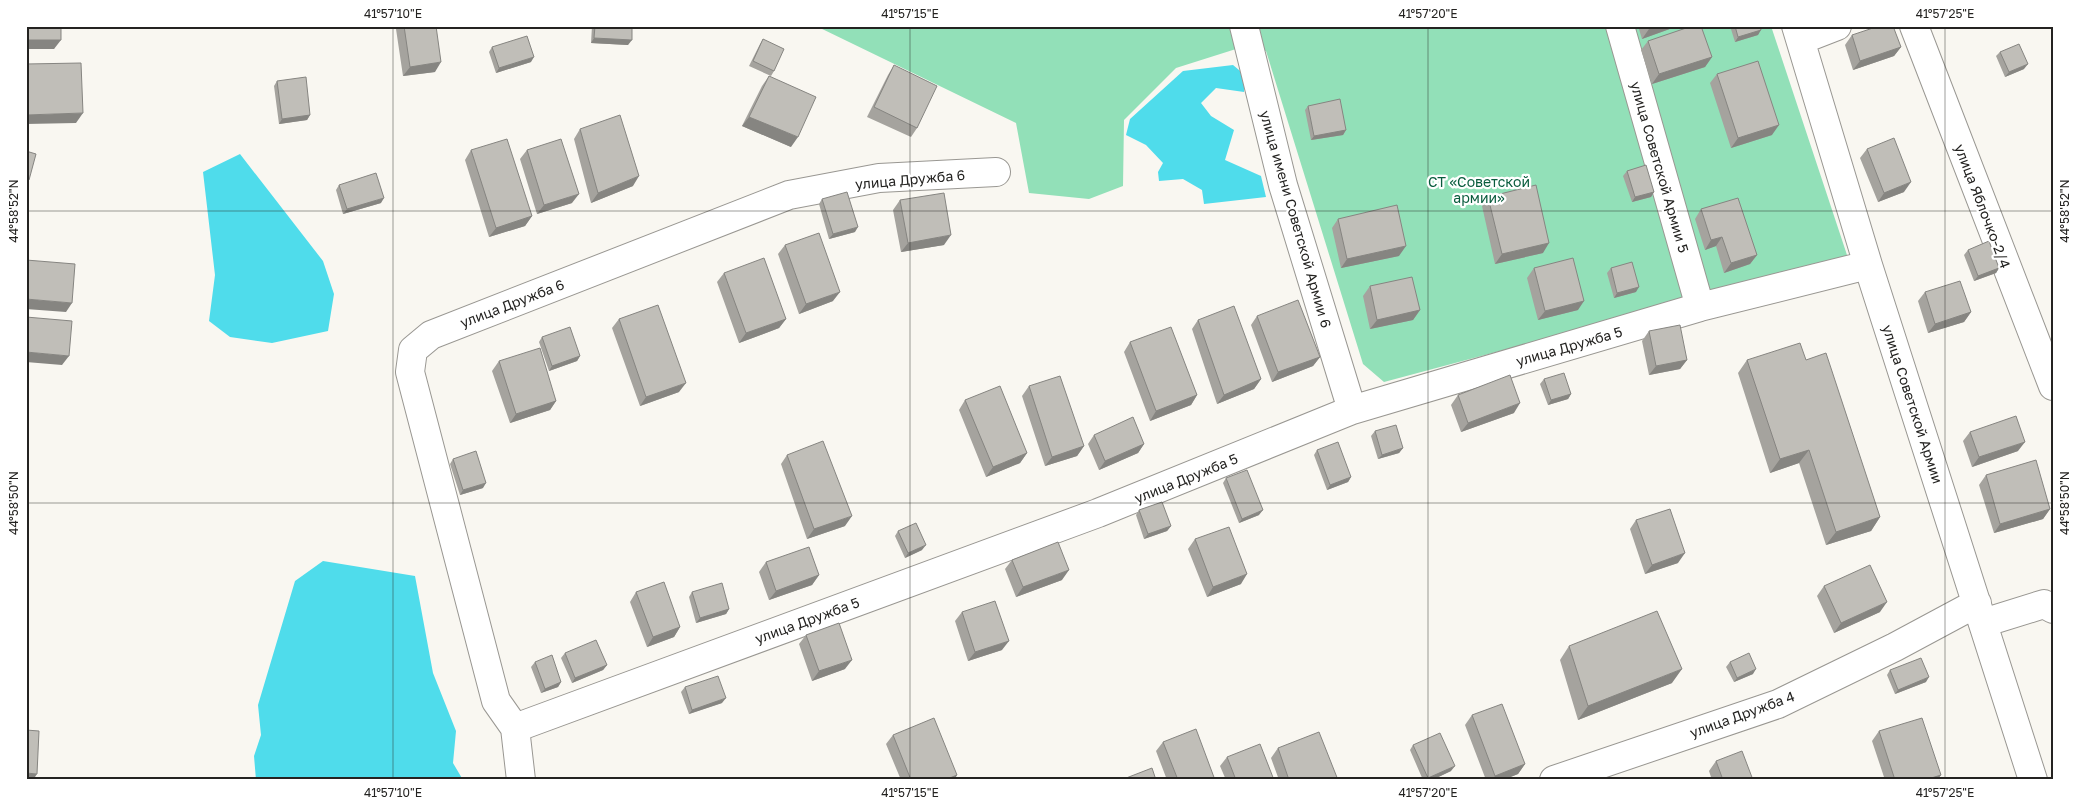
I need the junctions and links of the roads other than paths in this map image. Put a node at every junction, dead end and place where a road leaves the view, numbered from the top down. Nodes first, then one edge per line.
1 (1244, 26) edge
2 (1620, 26) edge
3 (1838, 26) edge
4 (1914, 26) edge
5 (1798, 33) edge
6 (996, 172) dead end
7 (1868, 265) junction
8 (1700, 307) junction
9 (2053, 386) edge
10 (1352, 410) junction
11 (2050, 602) edge
12 (1980, 613) junction
13 (516, 728) junction
14 (521, 780) edge
15 (1554, 780) edge
16 (2033, 780) edge

1 - 10 street, улица имени Советской Армии 6
2 - 8 street, улица Советской Армии 5
3 - 5 street
4 - 9 street, улица Яблочко-2/4
5 - 7 street, улица Советской Армии
6 - 13 street, улица Дружба 6
7 - 8 street, улица Дружба 5
7 - 12 street, улица Советской Армии
8 - 10 street, улица Дружба 5
10 - 13 street, улица Дружба 5
11 - 12 street, улица Дружба 4
12 - 15 street, улица Дружба 4
12 - 16 street, улица Советской Армии
13 - 14 street

